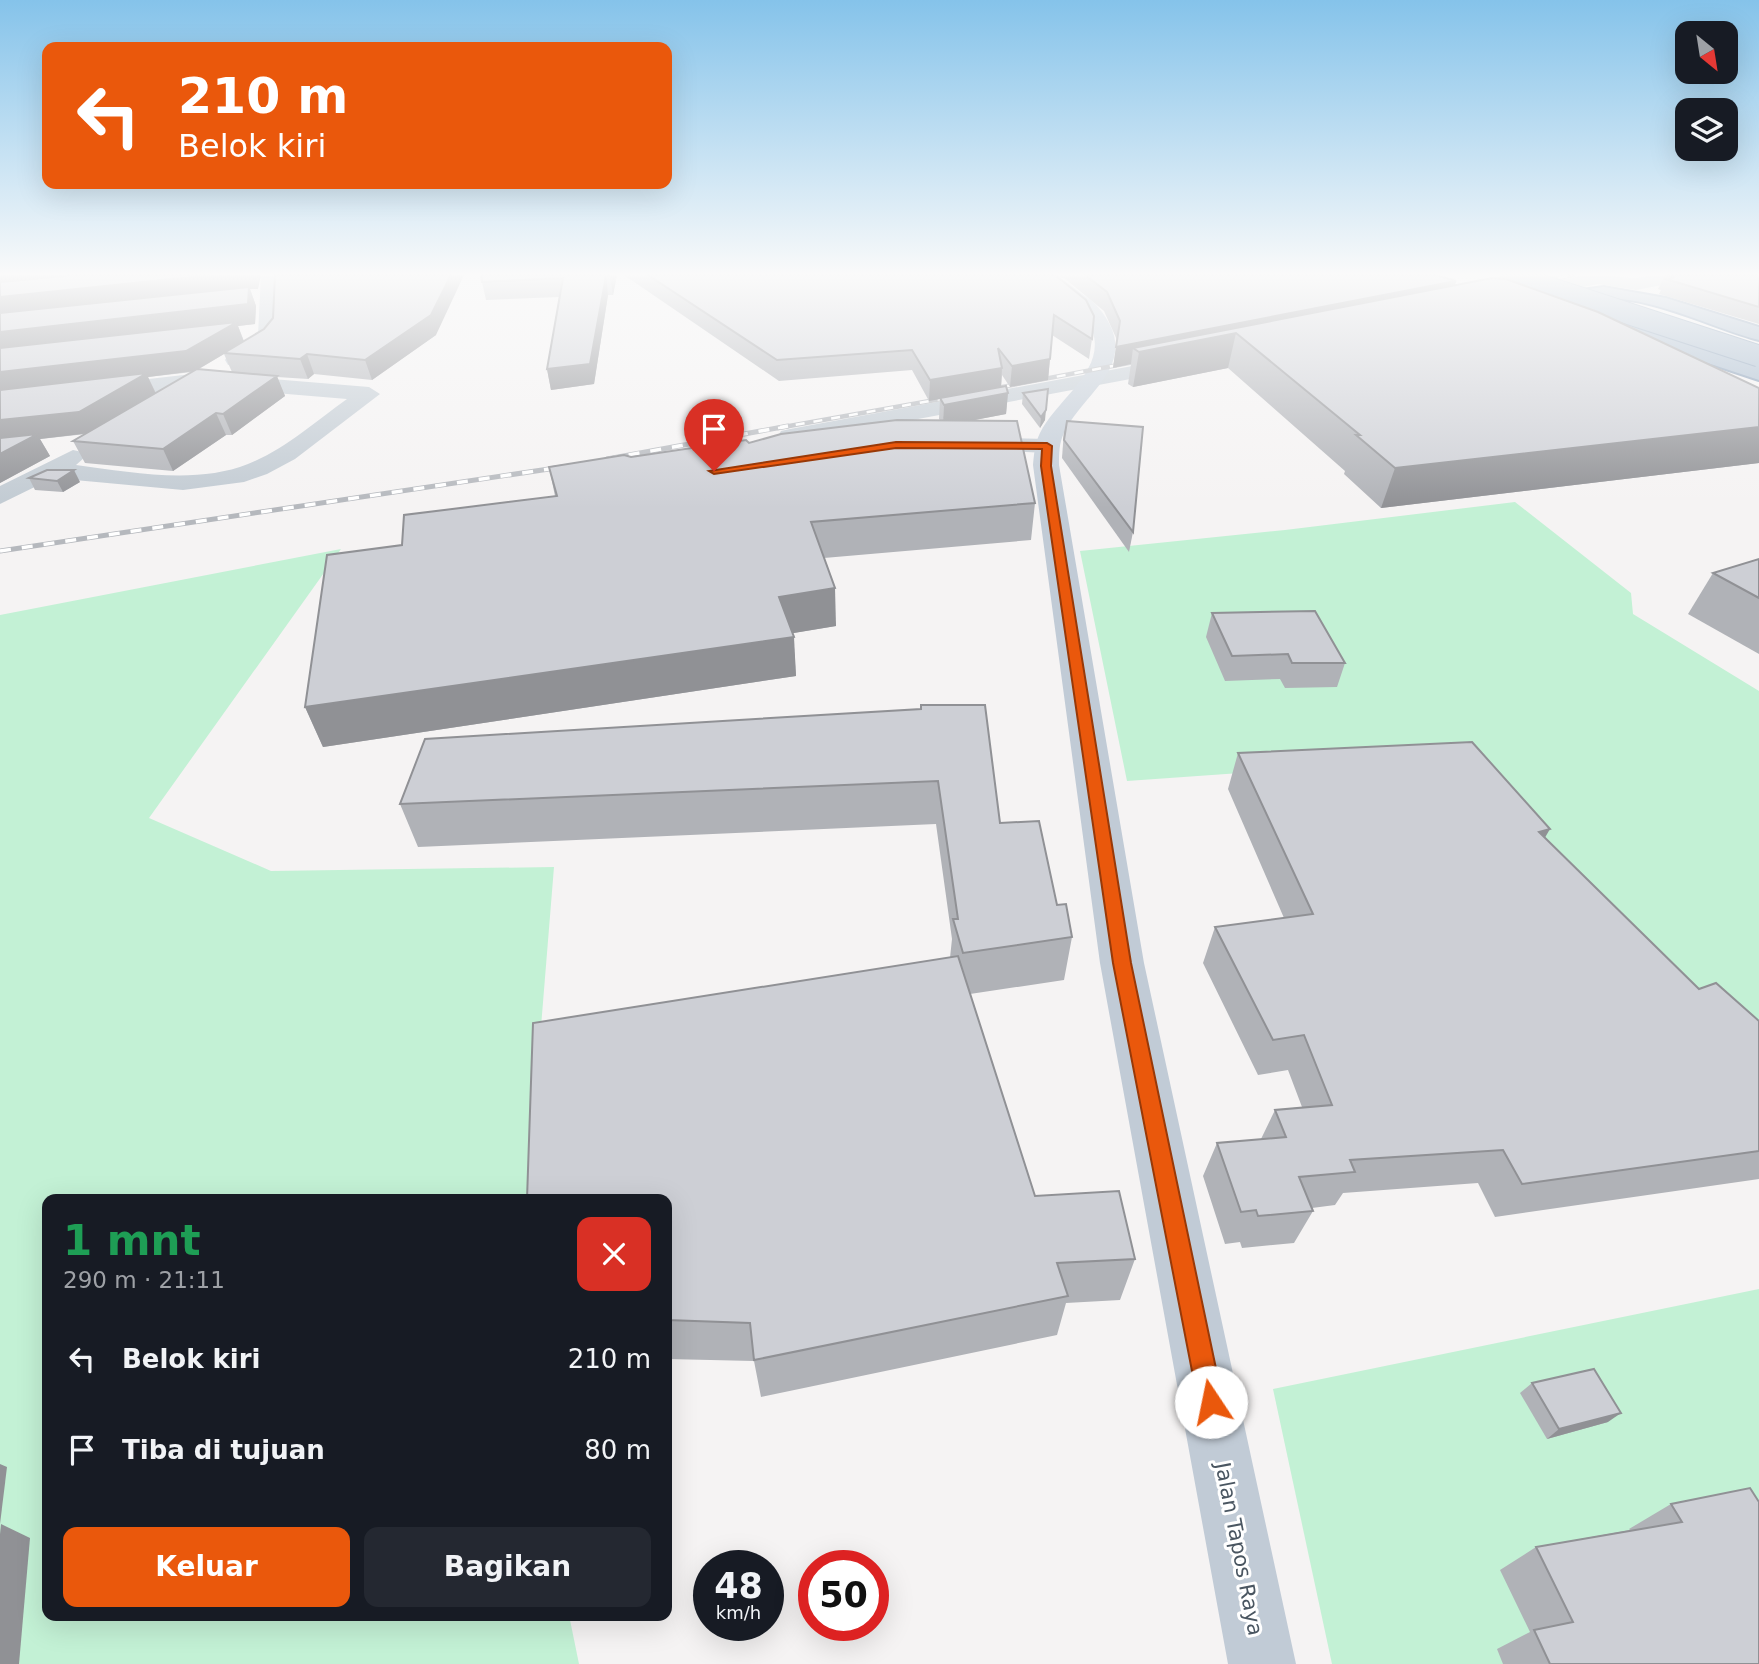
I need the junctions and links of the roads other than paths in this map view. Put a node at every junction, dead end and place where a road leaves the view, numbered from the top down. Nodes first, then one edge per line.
1 (248, 353) edge
2 (1105, 353) edge
3 (1696, 353) edge
4 (1203, 359) edge
5 (1759, 373) edge
6 (201, 380) junction
7 (1094, 381) junction
8 (0, 403) edge
9 (156, 407) edge
10 (769, 440) edge
11 (943, 443) edge
12 (1047, 446) junction
13 (37, 448) edge
14 (51, 470) junction
15 (0, 496) edge
16 (1262, 1664) edge

1 - 6 street
2 - 7 main road, Jalan Tapos Raya
3 - 5 highway
4 - 7 street
6 - 8 street
6 - 9 street
6 - 14 street
7 - 10 street
7 - 12 main road, Jalan Tapos Raya
11 - 12 street
12 - 16 main road, Jalan Tapos Raya
13 - 14 street
14 - 15 street

